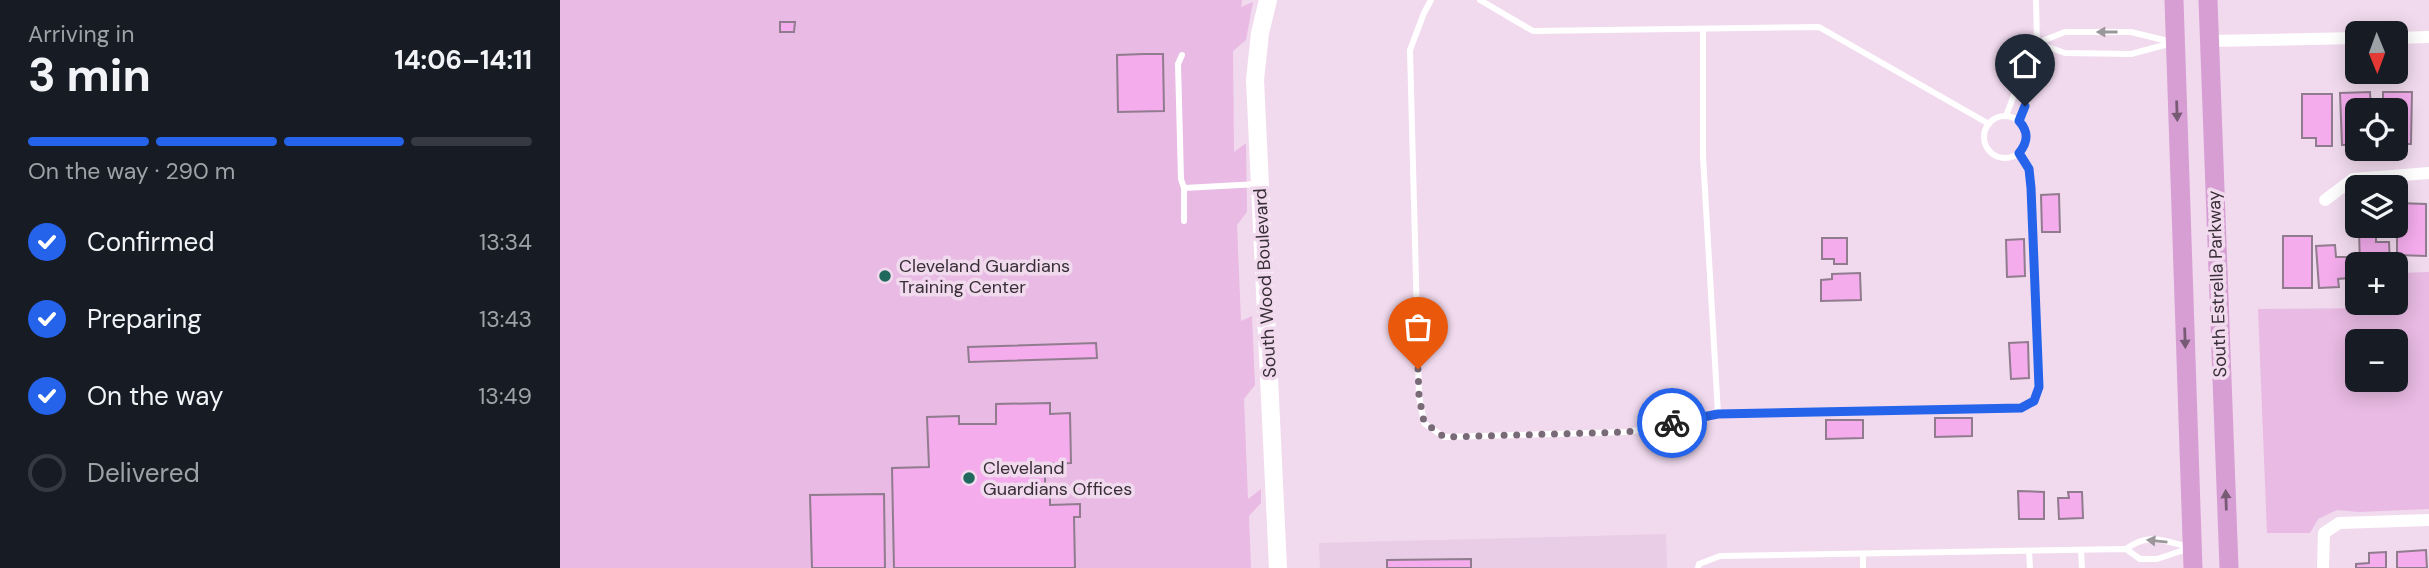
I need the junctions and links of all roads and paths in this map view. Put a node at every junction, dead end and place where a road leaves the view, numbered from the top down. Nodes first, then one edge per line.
1 (1268, 0) edge
2 (1431, 0) edge
3 (1480, 0) edge
4 (2036, 0) edge
5 (2174, 0) edge
6 (2208, 0) edge
7 (1703, 29) junction
8 (2429, 37) edge
9 (2345, 38) edge
10 (2408, 38) edge
11 (2208, 41) junction
12 (2174, 42) junction
13 (2037, 43) junction
14 (1182, 55) dead end
15 (2028, 75) junction
16 (2006, 116) junction
17 (2019, 121) junction
18 (1989, 124) junction
19 (2019, 153) junction
20 (2429, 173) edge
21 (1261, 184) junction
22 (1184, 188) junction
23 (2325, 201) dead end
24 (1184, 221) dead end
25 (1718, 414) junction
26 (2429, 520) edge
27 (2192, 547) junction
28 (2126, 549) junction
29 (2081, 550) junction
30 (2029, 551) junction
31 (1863, 554) junction
32 (1278, 568) edge
33 (1698, 568) edge
34 (1863, 568) edge
35 (2030, 568) edge
36 (2082, 568) edge
37 (2193, 568) edge
38 (2229, 568) edge
39 (2323, 568) edge

1 - 21 street, South Wood Boulevard
2 - 25 lane
3 - 7 lane
4 - 13 lane
5 - 12 main road, South Estrella Parkway
6 - 11 main road, South Estrella Parkway
7 - 18 lane
7 - 25 lane
8 - 10 street
9 - 11 street
11 - 12 main road
38 -> 11 main road, South Estrella Parkway
12 -> 13 lane
12 - 13 lane
12 -> 27 main road, South Estrella Parkway
13 - 15 lane
14 - 22 lane
15 - 16 lane
15 - 17 lane
16 - 17 lane
16 - 18 lane
17 - 19 lane
18 - 19 lane
19 - 25 lane
20 - 23 street
21 - 22 lane
21 - 32 street, South Wood Boulevard
22 - 24 lane
26 - 39 street
27 -> 28 lane
27 - 28 lane
27 - 37 main road, South Estrella Parkway
28 - 29 lane
29 - 30 lane
29 - 36 lane
30 - 31 lane
30 - 35 lane
31 - 33 lane
31 - 34 lane

